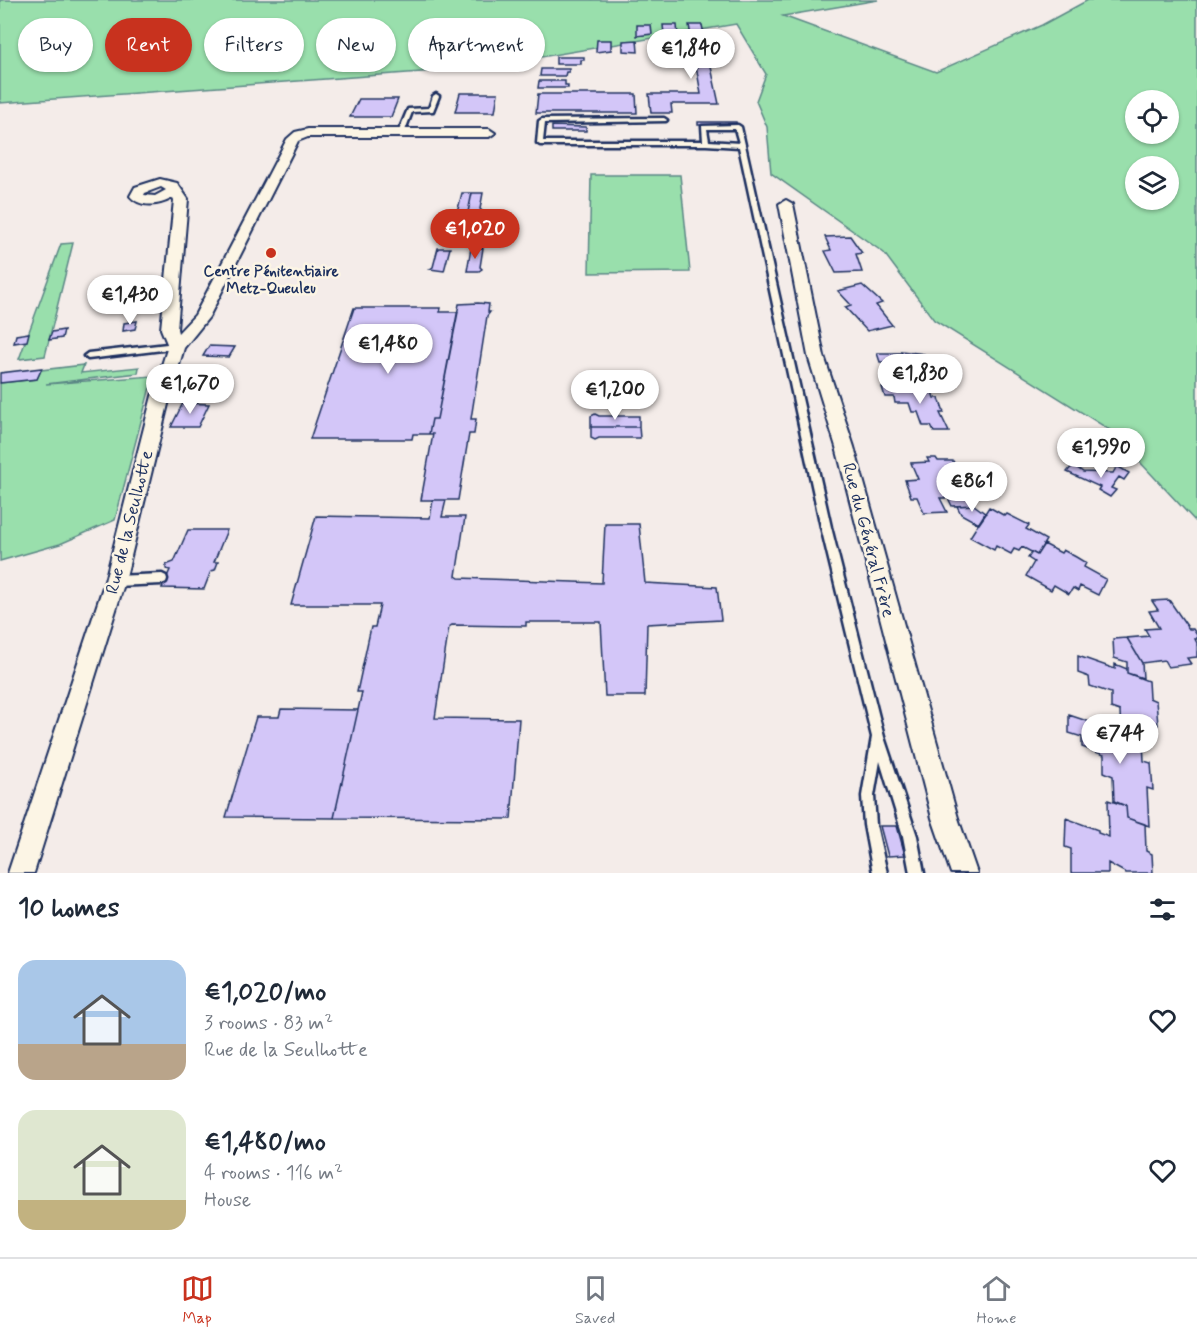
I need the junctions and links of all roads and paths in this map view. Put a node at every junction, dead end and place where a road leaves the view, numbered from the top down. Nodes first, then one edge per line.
1 (436, 96) dead end
2 (664, 120) dead end
3 (401, 133) junction
4 (489, 133) dead end
5 (706, 143) junction
6 (741, 145) junction
7 (173, 192) dead end
8 (786, 204) dead end
9 (176, 346) junction
10 (88, 356) dead end
11 (162, 579) dead end
12 (115, 581) junction
13 (878, 737) junction
14 (21, 873) edge
15 (880, 873) edge
16 (917, 873) edge
17 (964, 873) edge

1 - 3 lane
2 - 5 lane
3 - 4 street, Rue de la Seulhotte
3 - 9 street, Rue de la Seulhotte
5 - 6 lane
5 - 6 lane
6 - 13 lane
7 - 9 street
8 - 17 street, Rue du Général Frère
9 - 10 lane
9 - 12 street, Rue de la Seulhotte
11 - 12 lane
12 - 14 street, Rue de la Seulhotte
13 - 15 lane
13 - 16 lane

